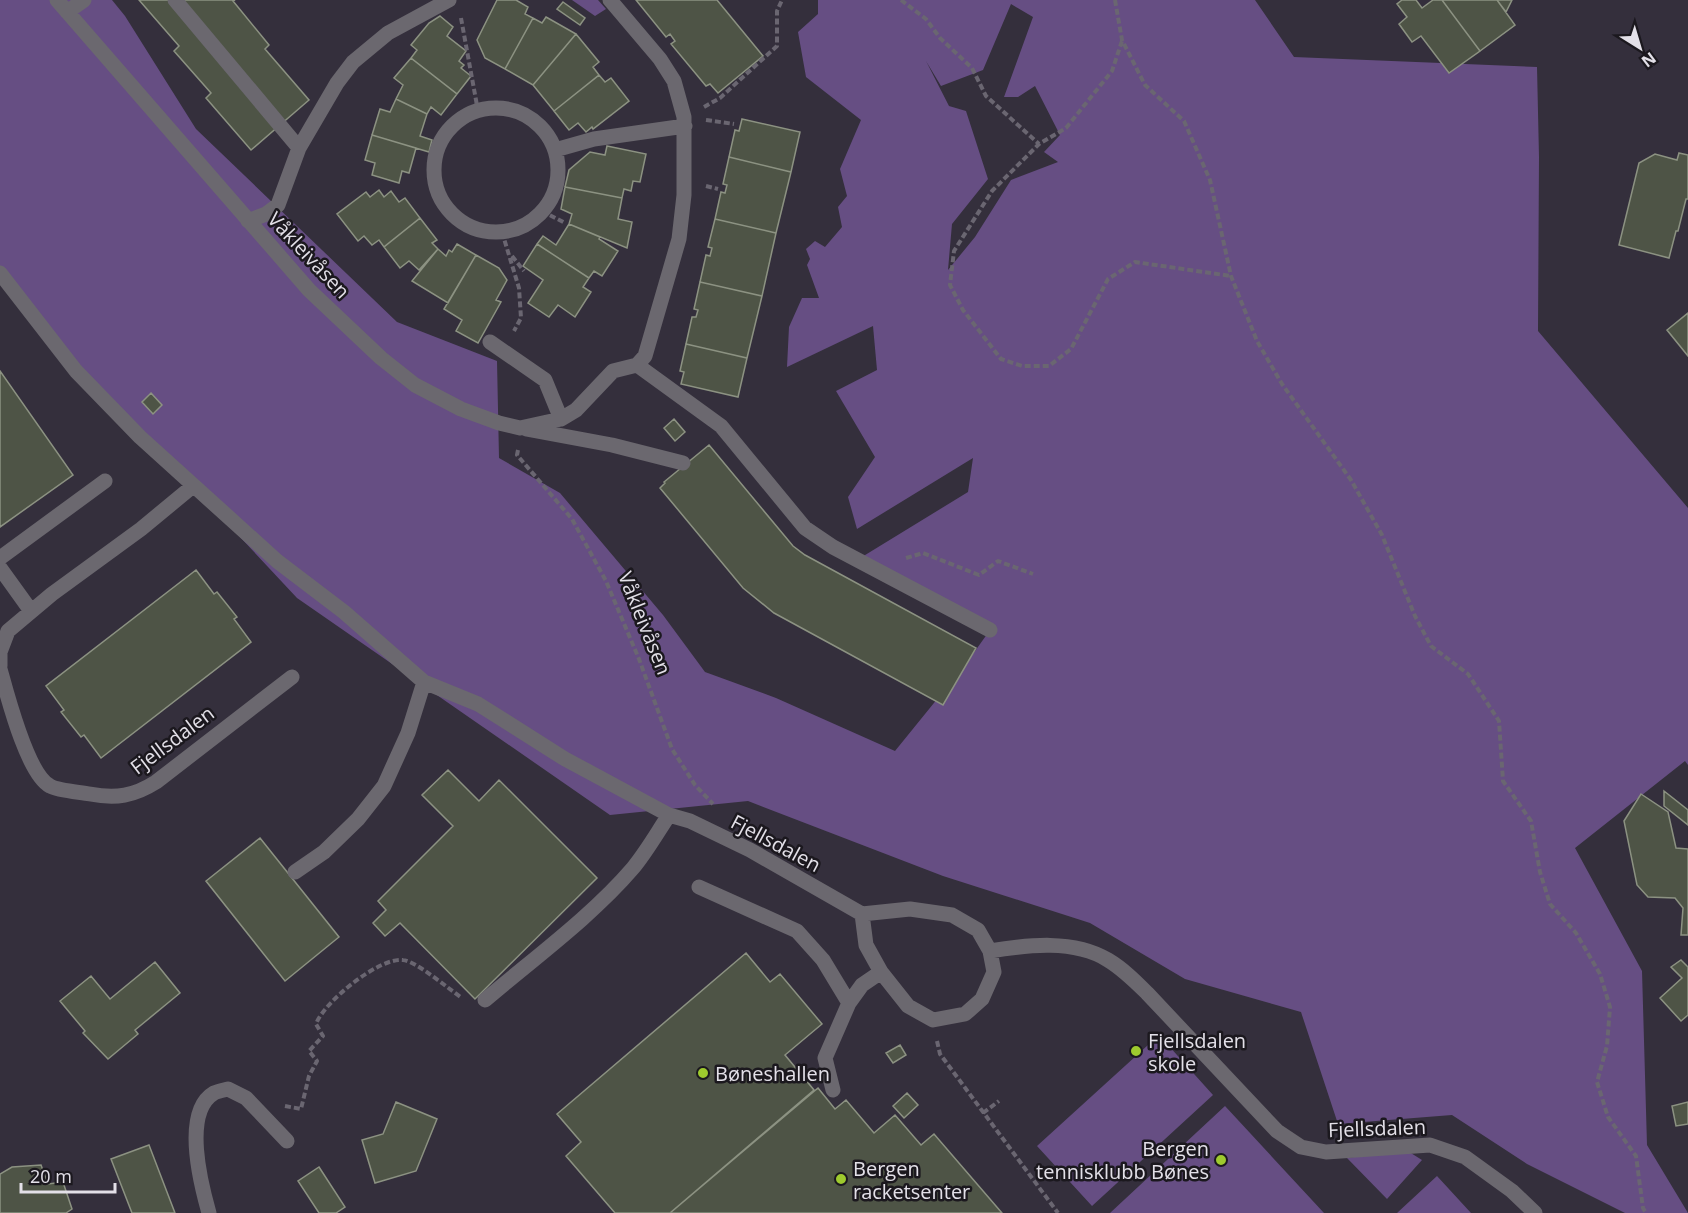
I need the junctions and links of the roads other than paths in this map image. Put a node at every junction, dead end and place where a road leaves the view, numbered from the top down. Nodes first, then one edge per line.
1 (84, 0) edge
2 (175, 0) edge
3 (610, 0) edge
4 (62, 6) edge
5 (454, 6) edge
6 (684, 122) junction
7 (299, 148) junction
8 (555, 150) junction
9 (248, 221) junction
10 (0, 273) edge
11 (497, 347) road end
12 (637, 365) junction
13 (561, 419) junction
14 (520, 428) junction
15 (683, 463) dead end
16 (105, 481) dead end
17 (193, 486) junction
18 (0, 558) edge
19 (0, 568) edge
20 (31, 611) junction
21 (990, 630) dead end
22 (0, 668) edge
23 (292, 677) dead end
24 (424, 682) junction
25 (669, 815) junction
26 (295, 872) dead end
27 (699, 887) dead end
28 (862, 914) junction
29 (990, 951) junction
30 (881, 972) junction
31 (485, 1000) road end
32 (849, 1003) junction
33 (833, 1090) dead end
34 (287, 1141) dead end
35 (209, 1213) edge
36 (1535, 1213) edge

1 - 4 street, Våkleivåsen
2 - 7 street
3 - 6 street
4 - 9 street, Våkleivåsen
5 - 7 street, Våkleivåsen
6 - 8 street
6 - 12 street
7 - 9 street, Våkleivåsen
8 - 8 street
9 - 14 street, Våkleivåsen
10 - 17 street, Fjellsdalen
11 - 13 street
12 - 13 street, Våkleivåsen
12 - 21 street
13 - 14 street, Våkleivåsen
14 - 15 street, Våkleivåsen
16 - 18 street
17 - 20 street, Fjellsdalen
17 - 24 street, Fjellsdalen
19 - 20 street
20 - 22 street, Fjellsdalen
22 - 23 street, Fjellsdalen
24 - 25 street, Fjellsdalen
24 - 26 street
25 - 28 street, Fjellsdalen
25 - 31 street
27 - 32 street
28 - 29 street
28 - 30 street
29 - 30 street
29 - 36 street, Fjellsdalen
30 - 32 street
32 - 33 street
34 - 35 street

